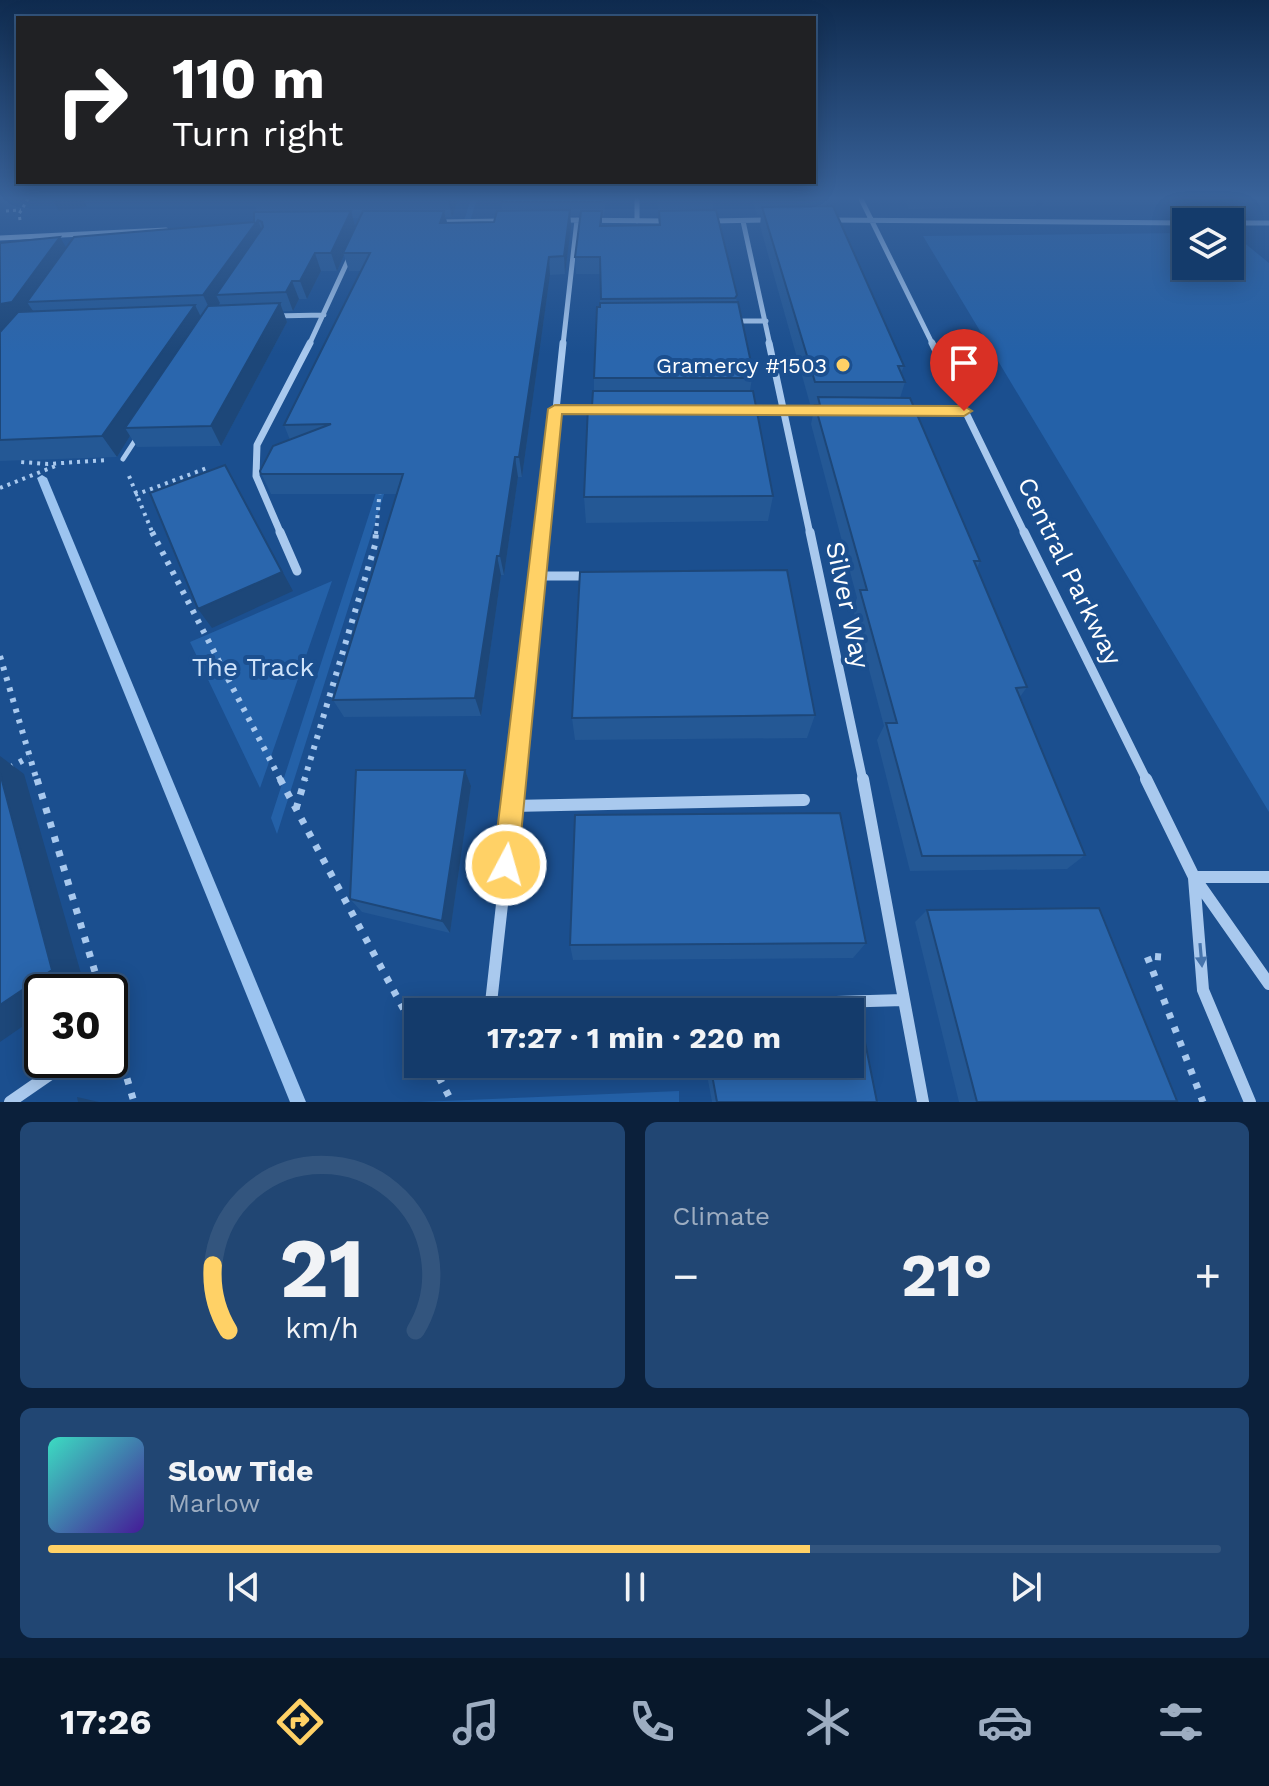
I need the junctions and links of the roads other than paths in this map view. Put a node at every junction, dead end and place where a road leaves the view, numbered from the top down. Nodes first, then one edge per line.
1 (352, 250) edge
2 (573, 250) edge
3 (750, 250) edge
4 (887, 250) edge
5 (324, 315) junction
6 (270, 316) edge
7 (719, 321) edge
8 (766, 321) junction
9 (555, 409) junction
10 (601, 410) edge
11 (904, 411) edge
12 (964, 411) junction
13 (739, 412) edge
14 (785, 412) junction
15 (830, 412) edge
16 (140, 433) edge
17 (123, 459) road end
18 (297, 571) dead end
19 (537, 576) junction
20 (600, 576) edge
21 (804, 800) dead end
22 (512, 806) junction
23 (1194, 877) junction
24 (1269, 877) edge
25 (1269, 984) edge
26 (491, 998) edge
27 (903, 1000) junction
28 (864, 1001) edge
29 (45, 1078) edge
30 (10, 1102) edge
31 (923, 1102) edge
32 (1250, 1102) edge

1 - 5 street
2 - 9 street
3 - 8 street, Silver Way
4 - 12 street, Central Parkway
5 - 6 street
5 - 18 street
7 - 8 street
8 - 14 street, Silver Way
9 - 10 street
9 - 19 street
11 - 12 street
12 - 23 street, Central Parkway
13 - 14 street
14 - 15 street
14 - 27 street, Silver Way
16 - 17 lane
19 - 20 street
19 - 22 street
21 - 22 street
22 - 26 street
23 - 24 street
23 - 25 street, Central Parkway
23 -> 32 street, Central Parkway
27 - 28 street
27 - 31 street, Silver Way
29 - 30 street

